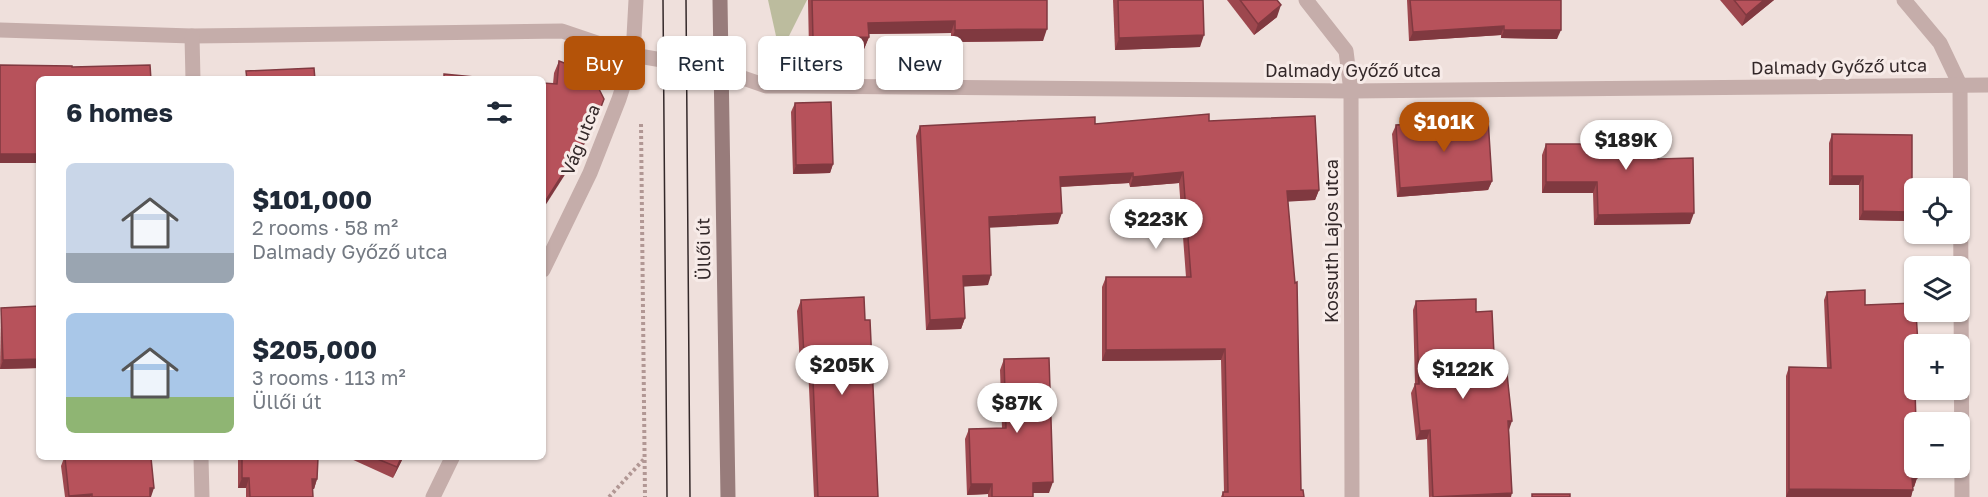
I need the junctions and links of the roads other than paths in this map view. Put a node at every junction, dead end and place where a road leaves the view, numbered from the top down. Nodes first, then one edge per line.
1 (636, 0) edge
2 (720, 0) edge
3 (1306, 0) edge
4 (1904, 0) edge
5 (0, 30) edge
6 (192, 36) junction
7 (577, 36) edge
8 (634, 36) edge
9 (720, 36) edge
10 (193, 76) edge
11 (746, 79) edge
12 (1960, 85) junction
13 (1988, 86) edge
14 (622, 90) edge
15 (720, 90) edge
16 (1352, 91) junction
17 (546, 264) edge
18 (201, 460) edge
19 (451, 460) edge
20 (202, 497) edge
21 (433, 497) edge
22 (728, 497) edge
23 (1352, 497) edge
24 (1962, 497) edge

1 - 8 street, Vág utca
2 - 9 main road, Üllői út
3 - 16 street, Kossuth Lajos utca
4 - 12 street
5 - 6 street, Dalmady Győző utca
6 - 7 street, Dalmady Győző utca
6 - 10 street
11 - 16 street, Dalmady Győző utca
12 - 13 street, Dalmady Győző utca
12 - 16 street, Dalmady Győző utca
12 - 24 street
14 - 17 street, Vág utca
15 - 22 main road, Üllői út
16 - 23 street, Kossuth Lajos utca
18 - 20 street
19 - 21 street

